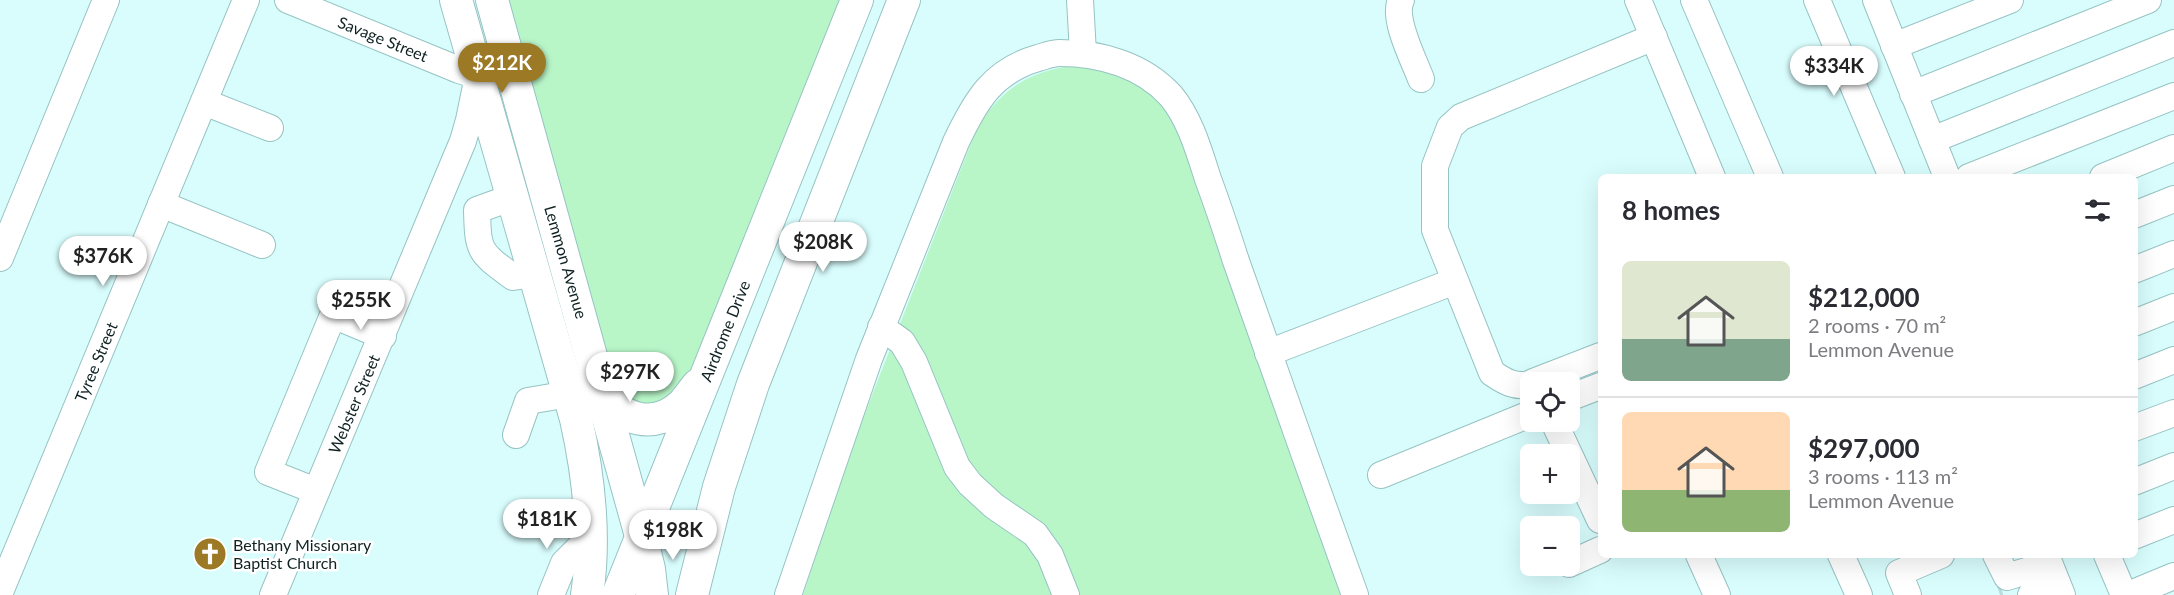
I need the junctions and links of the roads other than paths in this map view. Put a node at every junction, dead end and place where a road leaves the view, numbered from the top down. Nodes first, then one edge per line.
1 (105, 0) edge
2 (246, 0) edge
3 (288, 0) edge
4 (456, 0) edge
5 (492, 0) edge
6 (857, 0) edge
7 (904, 0) edge
8 (1080, 0) edge
9 (1401, 0) edge
10 (1638, 0) edge
11 (1694, 0) edge
12 (1817, 0) edge
13 (2010, 0) edge
14 (2148, 0) edge
15 (1879, 1) edge
16 (1654, 37) junction
17 (2174, 43) edge
18 (1894, 46) junction
19 (1083, 53) junction
20 (511, 65) junction
21 (478, 76) junction
22 (1421, 79) dead end
23 (1913, 94) junction
24 (2174, 96) edge
25 (204, 102) junction
26 (270, 128) dead end
27 (1932, 140) junction
28 (2174, 148) edge
29 (1711, 174) edge
30 (1769, 174) edge
31 (1891, 174) edge
32 (1946, 174) edge
33 (1977, 174) edge
34 (2110, 174) edge
35 (513, 197) junction
36 (2174, 199) edge
37 (161, 204) junction
38 (2138, 213) edge
39 (262, 245) dead end
40 (2174, 254) edge
41 (0, 258) edge
42 (2138, 268) edge
43 (534, 274) junction
44 (1455, 281) junction
45 (2174, 307) edge
46 (2138, 321) edge
47 (881, 327) junction
48 (383, 336) junction
49 (1268, 353) junction
50 (1598, 357) edge
51 (2174, 360) edge
52 (596, 372) junction
53 (1560, 372) edge
54 (708, 373) junction
55 (2138, 374) edge
56 (1520, 384) edge
57 (1598, 387) edge
58 (569, 394) junction
59 (1580, 394) edge
60 (2174, 413) edge
61 (1520, 418) edge
62 (2138, 426) edge
63 (1559, 432) edge
64 (516, 435) dead end
65 (2174, 466) edge
66 (1381, 476) dead end
67 (2138, 480) edge
68 (316, 491) junction
69 (1598, 516) edge
70 (2174, 520) edge
71 (2138, 534) edge
72 (591, 536) junction
73 (641, 536) junction
74 (1598, 551) edge
75 (1700, 558) edge
76 (1842, 558) edge
77 (1937, 558) edge
78 (2108, 558) edge
79 (1580, 559) edge
80 (2053, 574) edge
81 (2174, 576) edge
82 (2005, 580) edge
83 (1900, 588) edge
84 (0, 592) edge
85 (273, 595) edge
86 (551, 595) edge
87 (587, 595) edge
88 (618, 595) edge
89 (652, 595) edge
90 (692, 595) edge
91 (788, 595) edge
92 (1066, 595) edge
93 (1355, 595) edge
94 (1718, 595) edge
95 (1859, 595) edge
96 (2031, 595) edge
97 (2126, 595) edge

1 - 41 street
2 - 25 street, Tyree Street
3 - 21 street, Savage Street
4 - 21 main road, Lemmon Avenue
5 - 20 main road, Lemmon Avenue
6 - 54 main road, Airdrome Drive
7 - 90 main road
8 - 19 street
9 - 22 street
10 - 16 street
11 - 30 street
12 - 31 street
13 - 18 street
14 - 23 street
15 - 18 street
16 - 29 street
16 - 44 street
17 - 27 street
18 - 23 street
19 - 47 street
19 - 49 street
20 - 21 main road
20 - 52 main road, Lemmon Avenue
21 - 35 main road, Lemmon Avenue
21 - 48 street, Webster Street
23 - 27 street
24 - 33 street
25 - 26 street
25 - 37 street, Tyree Street
27 - 32 street
28 - 34 street
35 - 43 main road, Lemmon Avenue
35 - 43 street
36 - 38 street
37 - 39 street
37 - 84 street, Tyree Street
40 - 42 street
43 - 58 main road, Lemmon Avenue
44 - 49 street
44 - 56 street
45 - 46 street
47 - 91 street
47 - 92 street
48 - 68 street, Webster Street
48 - 68 street
49 - 93 street
50 - 53 street
51 - 55 street
52 - 54 main road
52 - 73 main road, Lemmon Avenue
54 - 73 main road, Airdrome Drive
57 - 59 street
58 - 64 street
58 - 72 main road, Lemmon Avenue
60 - 62 street
61 - 66 street
63 - 69 street
65 - 67 street
68 - 85 street, Webster Street
70 - 71 street
72 - 86 street
72 - 87 main road, Lemmon Avenue
73 - 88 main road, Airdrome Drive
73 - 89 main road, Lemmon Avenue
74 - 79 street
75 - 94 street
76 - 95 street
77 - 83 street
78 - 97 street
80 - 82 street
80 - 96 street
81 - 97 street

